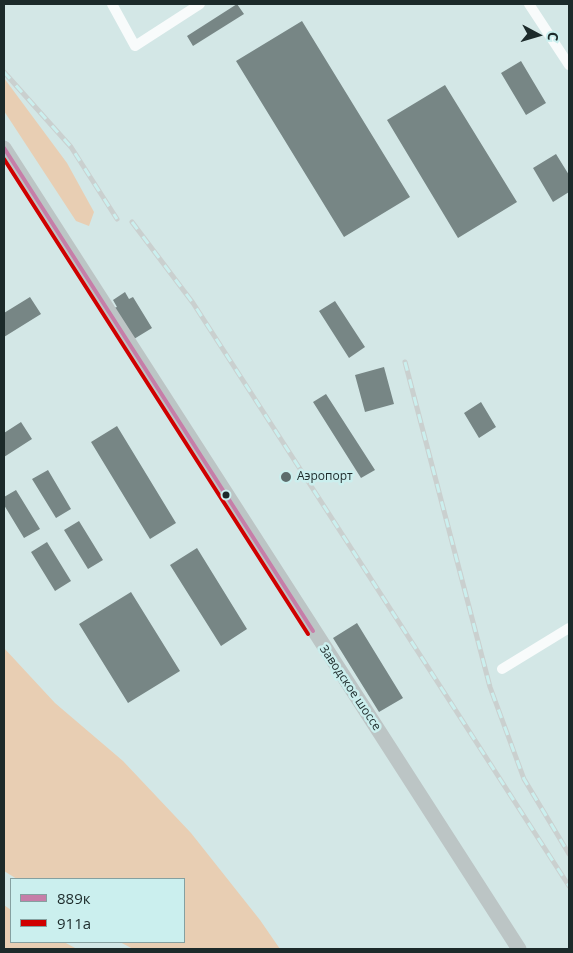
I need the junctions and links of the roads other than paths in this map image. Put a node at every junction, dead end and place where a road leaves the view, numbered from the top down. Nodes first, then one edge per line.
1 (112, 4) edge
2 (200, 4) edge
3 (529, 4) edge
4 (569, 65) edge
5 (4, 148) edge
6 (569, 628) edge
7 (502, 669) dead end
8 (519, 949) edge

1 - 2 street
3 - 4 street
5 - 8 street, Заводское шоссе
6 - 7 street

